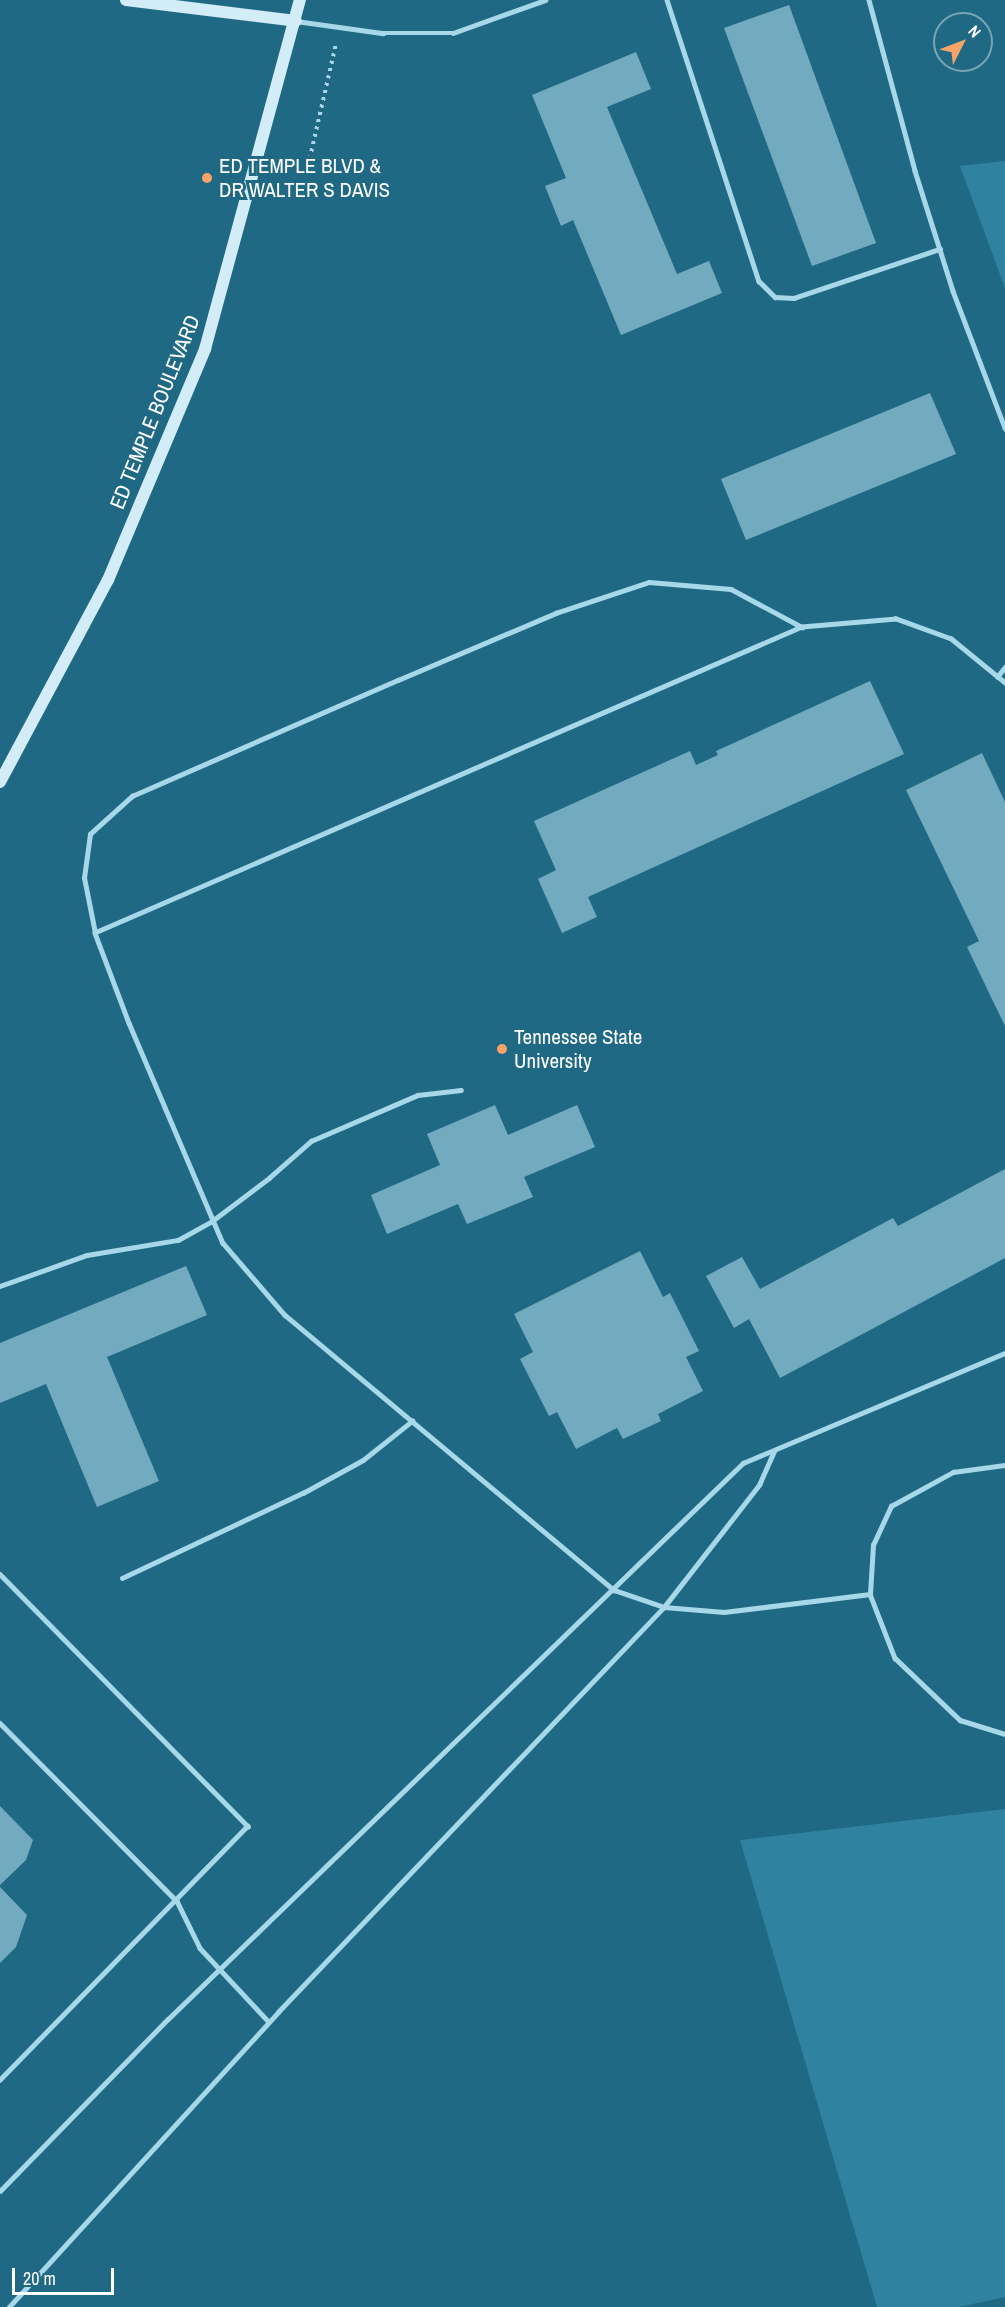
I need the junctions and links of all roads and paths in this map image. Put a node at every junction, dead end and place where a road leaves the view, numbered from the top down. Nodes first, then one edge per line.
1 (126, 0) edge
2 (300, 0) edge
3 (545, 0) edge
4 (667, 0) edge
5 (869, 0) edge
6 (296, 21) junction
7 (340, 27) junction
8 (308, 166) dead end
9 (940, 249) junction
10 (1005, 428) edge
11 (802, 627) junction
12 (1005, 667) edge
13 (997, 676) junction
14 (1005, 683) edge
15 (0, 782) edge
16 (95, 933) junction
17 (462, 1090) dead end
18 (212, 1221) junction
19 (0, 1286) edge
20 (1005, 1353) edge
21 (412, 1421) junction
22 (774, 1451) junction
23 (1005, 1465) edge
24 (0, 1574) edge
25 (122, 1578) dead end
26 (614, 1590) junction
27 (870, 1594) junction
28 (664, 1607) junction
29 (0, 1723) edge
30 (1005, 1734) edge
31 (177, 1901) junction
32 (219, 1971) junction
33 (270, 2022) junction
34 (0, 2080) edge
35 (0, 2191) edge
36 (9, 2307) edge

1 - 6 main road
2 - 6 main road, ED TEMPLE BOULEVARD
3 - 7 lane
4 - 9 lane
5 - 9 lane
6 - 7 lane
6 - 15 main road, ED TEMPLE BOULEVARD
7 - 8 path
9 - 10 lane
11 - 13 lane
11 - 16 lane
11 - 16 lane
12 - 13 lane
13 - 14 lane
16 - 18 lane
17 - 18 lane
18 - 19 lane
18 - 21 lane
20 - 22 lane
21 - 25 lane
21 - 26 lane
22 - 26 lane
22 - 28 lane
23 - 27 lane
24 - 31 lane
26 - 28 lane
26 - 32 lane
27 - 28 lane
27 - 30 lane
28 - 33 lane
29 - 31 lane
31 - 32 lane
31 - 34 lane
32 - 33 lane
32 - 35 lane
33 - 36 lane

